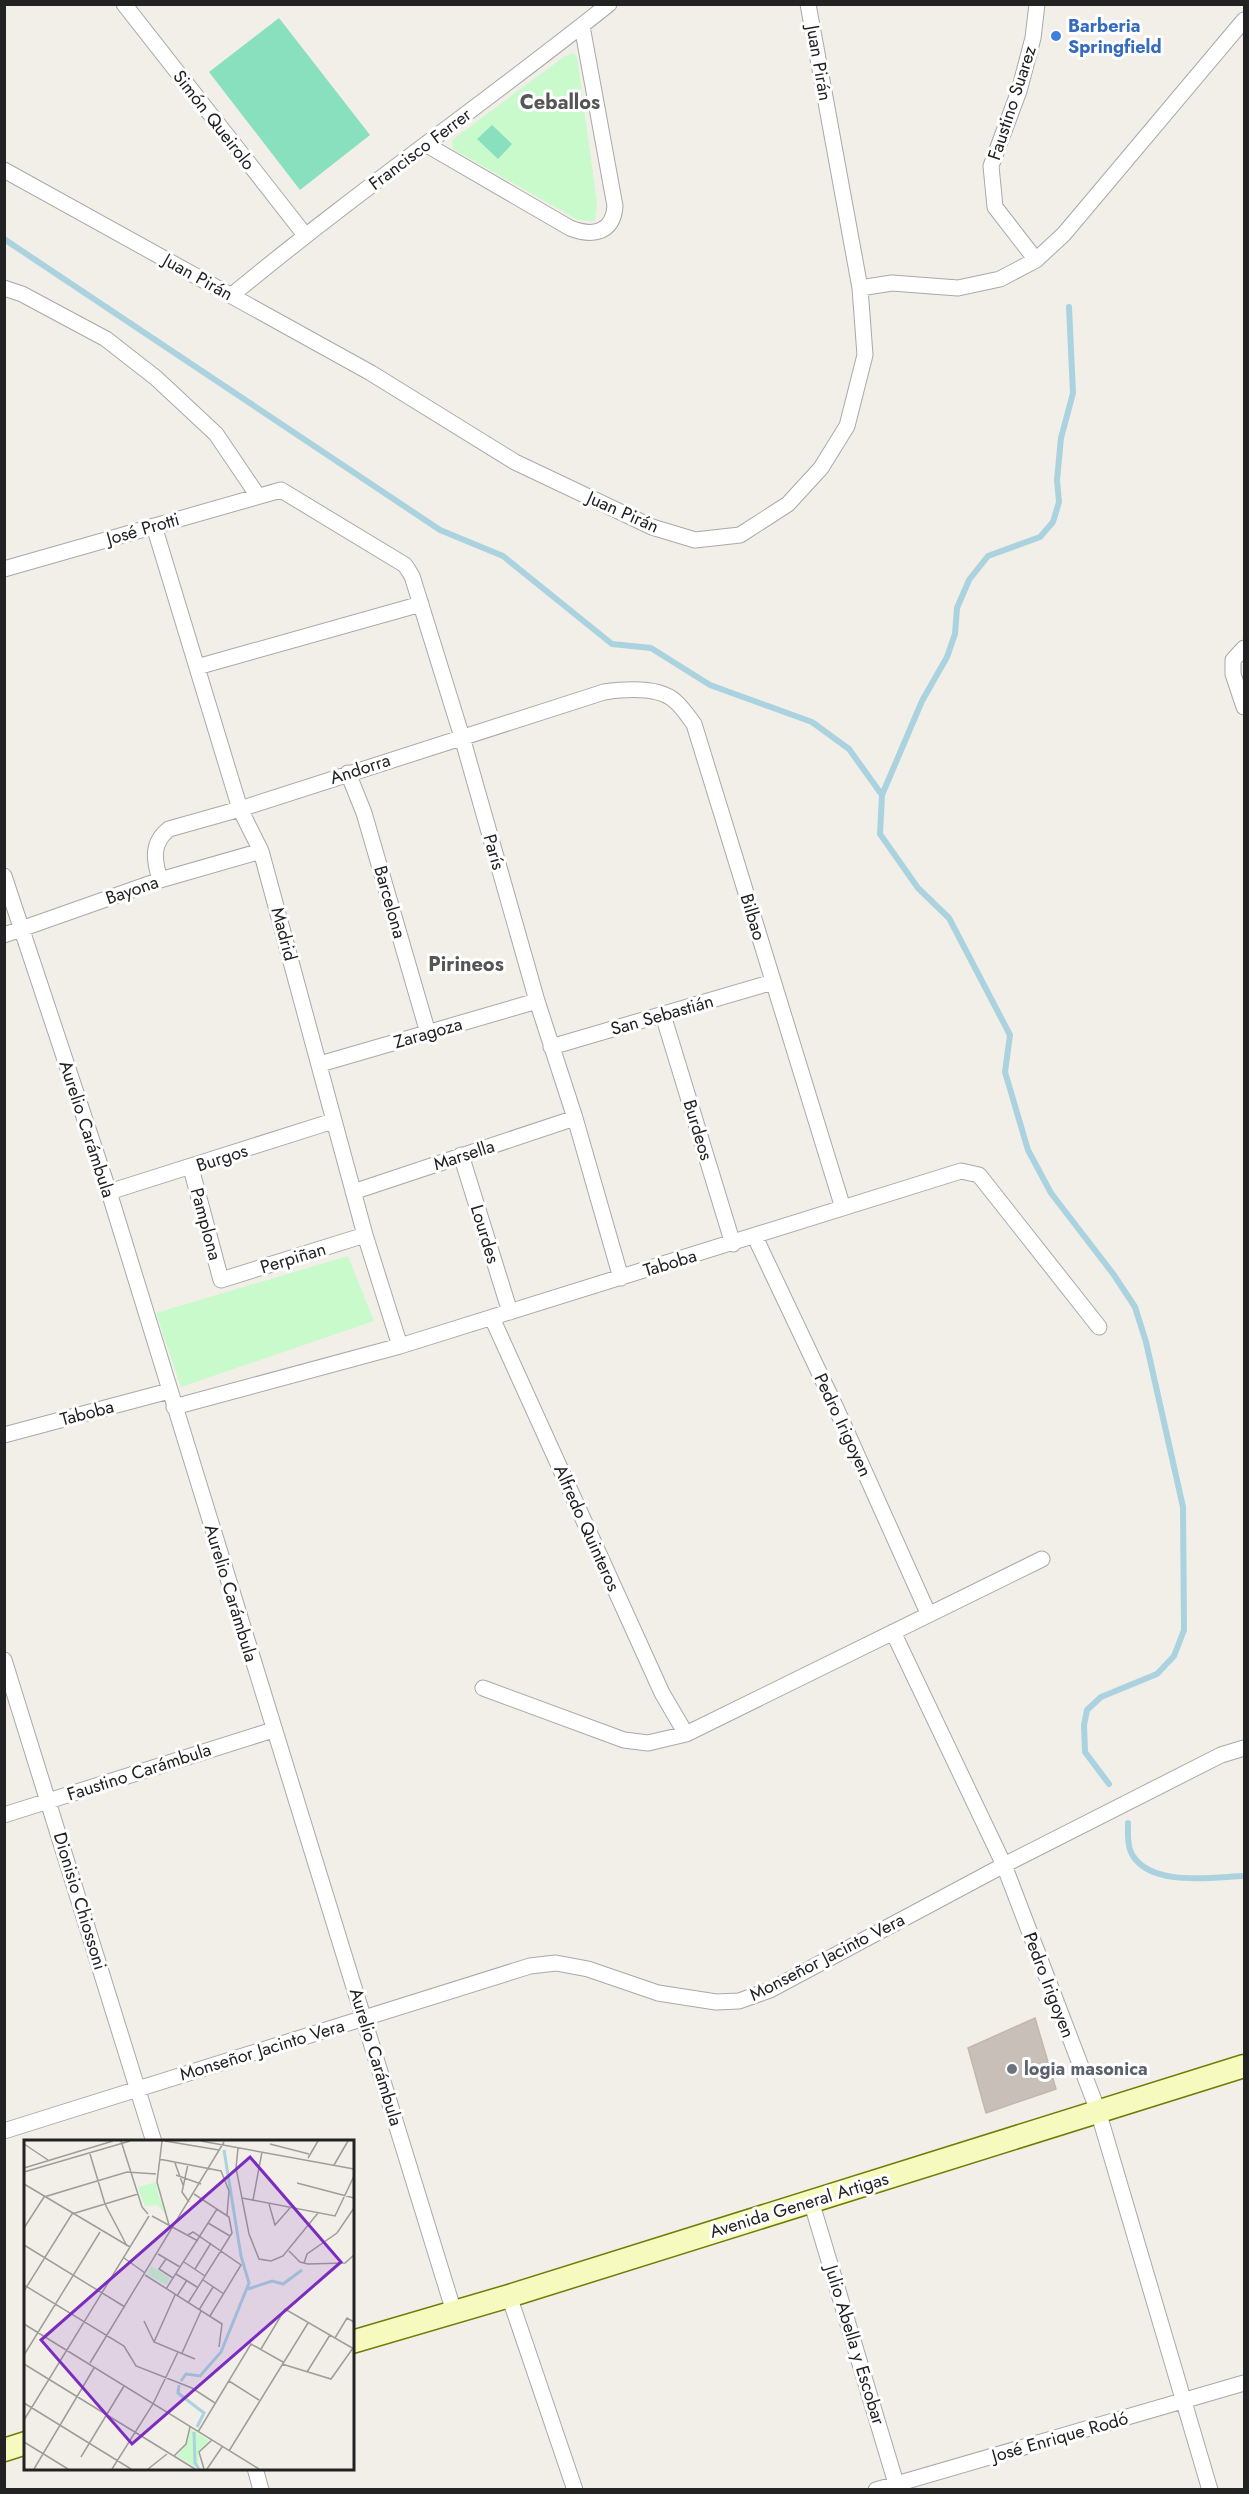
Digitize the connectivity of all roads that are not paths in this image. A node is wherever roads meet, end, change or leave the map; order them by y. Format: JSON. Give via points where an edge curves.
{"nodes":[{"id":1,"x":124,"y":4,"type":"edge"},
{"id":2,"x":609,"y":4,"type":"edge"},
{"id":3,"x":808,"y":4,"type":"edge"},
{"id":4,"x":1037,"y":4,"type":"edge"},
{"id":5,"x":1245,"y":20,"type":"edge"},
{"id":6,"x":582,"y":26,"type":"junction"},
{"id":7,"x":427,"y":145,"type":"junction"},
{"id":8,"x":4,"y":170,"type":"edge"},
{"id":9,"x":305,"y":235,"type":"junction"},
{"id":10,"x":1036,"y":260,"type":"junction"},
{"id":11,"x":4,"y":288,"type":"edge"},
{"id":12,"x":860,"y":288,"type":"junction"},
{"id":13,"x":232,"y":295,"type":"junction"},
{"id":14,"x":281,"y":490,"type":"joint"},
{"id":15,"x":258,"y":496,"type":"junction"},
{"id":16,"x":154,"y":526,"type":"junction"},
{"id":17,"x":4,"y":569,"type":"edge"},
{"id":18,"x":421,"y":604,"type":"junction"},
{"id":19,"x":1245,"y":648,"type":"edge"},
{"id":20,"x":197,"y":667,"type":"junction"},
{"id":21,"x":604,"y":692,"type":"joint"},
{"id":22,"x":1245,"y":707,"type":"edge"},
{"id":23,"x":462,"y":737,"type":"junction"},
{"id":24,"x":348,"y":772,"type":"junction"},
{"id":25,"x":240,"y":809,"type":"junction"},
{"id":26,"x":261,"y":850,"type":"junction"},
{"id":27,"x":4,"y":876,"type":"edge"},
{"id":28,"x":160,"y":880,"type":"junction"},
{"id":29,"x":20,"y":929,"type":"junction"},
{"id":30,"x":4,"y":935,"type":"edge"},
{"id":31,"x":773,"y":982,"type":"junction"},
{"id":32,"x":537,"y":1001,"type":"junction"},
{"id":33,"x":663,"y":1015,"type":"junction"},
{"id":34,"x":428,"y":1033,"type":"junction"},
{"id":35,"x":551,"y":1047,"type":"junction"},
{"id":36,"x":320,"y":1064,"type":"junction"},
{"id":37,"x":574,"y":1118,"type":"junction"},
{"id":38,"x":333,"y":1120,"type":"junction"},
{"id":39,"x":461,"y":1155,"type":"junction"},
{"id":40,"x":191,"y":1168,"type":"junction"},
{"id":41,"x":109,"y":1192,"type":"junction"},
{"id":42,"x":353,"y":1192,"type":"junction"},
{"id":43,"x":843,"y":1208,"type":"junction"},
{"id":44,"x":365,"y":1236,"type":"junction"},
{"id":45,"x":755,"y":1238,"type":"junction"},
{"id":46,"x":733,"y":1244,"type":"junction"},
{"id":47,"x":621,"y":1278,"type":"junction"},
{"id":48,"x":221,"y":1280,"type":"joint"},
{"id":49,"x":510,"y":1312,"type":"junction"},
{"id":50,"x":492,"y":1318,"type":"junction"},
{"id":51,"x":1099,"y":1327,"type":"dead end"},
{"id":52,"x":400,"y":1346,"type":"junction"},
{"id":53,"x":169,"y":1391,"type":"junction"},
{"id":54,"x":174,"y":1407,"type":"junction"},
{"id":55,"x":4,"y":1435,"type":"edge"},
{"id":56,"x":1042,"y":1559,"type":"dead end"},
{"id":57,"x":928,"y":1613,"type":"junction"},
{"id":58,"x":892,"y":1632,"type":"junction"},
{"id":59,"x":4,"y":1660,"type":"edge"},
{"id":60,"x":483,"y":1688,"type":"dead end"},
{"id":61,"x":273,"y":1730,"type":"junction"},
{"id":62,"x":686,"y":1734,"type":"junction"},
{"id":63,"x":1245,"y":1748,"type":"edge"},
{"id":64,"x":50,"y":1801,"type":"junction"},
{"id":65,"x":4,"y":1815,"type":"edge"},
{"id":66,"x":1004,"y":1865,"type":"junction"},
{"id":67,"x":365,"y":2019,"type":"junction"},
{"id":68,"x":1245,"y":2066,"type":"edge"},
{"id":69,"x":137,"y":2088,"type":"junction"},
{"id":70,"x":1098,"y":2111,"type":"junction"},
{"id":71,"x":4,"y":2131,"type":"edge"},
{"id":72,"x":153,"y":2140,"type":"edge"},
{"id":73,"x":811,"y":2201,"type":"junction"},
{"id":74,"x":509,"y":2296,"type":"junction"},
{"id":75,"x":454,"y":2312,"type":"junction"},
{"id":76,"x":354,"y":2341,"type":"edge"},
{"id":77,"x":1245,"y":2384,"type":"edge"},
{"id":78,"x":1184,"y":2402,"type":"junction"},
{"id":79,"x":24,"y":2444,"type":"edge"},
{"id":80,"x":4,"y":2450,"type":"edge"},
{"id":81,"x":255,"y":2470,"type":"edge"},
{"id":82,"x":897,"y":2486,"type":"edge"},
{"id":83,"x":261,"y":2490,"type":"edge"},
{"id":84,"x":574,"y":2490,"type":"edge"},
{"id":85,"x":876,"y":2490,"type":"edge"},
{"id":86,"x":1210,"y":2490,"type":"edge"}],
"edges":[{"from":1,"to":9,"type":"street","name":"Simón Queirolo"},
{"from":2,"to":6,"type":"street","name":"Francisco Ferrer"},
{"from":3,"to":12,"type":"street","name":"Juan Pirán"},
{"from":4,"to":10,"type":"street","name":"Faustino Suarez","via":[[1019,91],[991,166],[995,207]]},
{"from":5,"to":10,"type":"street","via":[[1064,234]]},
{"from":6,"to":7,"type":"street","name":"Francisco Ferrer"},
{"from":6,"to":7,"type":"street","via":[[615,206],[614,218],[608,226],[592,233],[570,228]]},
{"from":7,"to":9,"type":"street","name":"Francisco Ferrer"},
{"from":8,"to":13,"type":"street","name":"Juan Pirán"},
{"from":9,"to":13,"type":"street","name":"Francisco Ferrer"},
{"from":10,"to":12,"type":"street","via":[[1000,279],[958,288],[892,283]]},
{"from":11,"to":15,"type":"street","via":[[106,339],[156,378],[216,434]]},
{"from":12,"to":13,"type":"street","name":"Juan Pirán","via":[[865,355],[847,426],[821,468],[788,504],[740,536],[695,540],[652,527],[515,462],[371,373]]},
{"from":14,"to":15,"type":"street","name":"José Protti"},
{"from":14,"to":18,"type":"street","name":"París","via":[[405,565]]},
{"from":15,"to":16,"type":"street","name":"José Protti"},
{"from":16,"to":17,"type":"street","name":"José Protti"},
{"from":16,"to":20,"type":"street","name":"Madrid"},
{"from":18,"to":20,"type":"street"},
{"from":18,"to":23,"type":"street","name":"París"},
{"from":19,"to":22,"type":"street","via":[[1233,660],[1233,674]]},
{"from":20,"to":25,"type":"street","name":"Madrid"},
{"from":21,"to":23,"type":"street","name":"Andorra"},
{"from":21,"to":31,"type":"street","name":"Bilbao","via":[[628,689],[674,699],[694,723]]},
{"from":23,"to":24,"type":"street","name":"Andorra"},
{"from":23,"to":32,"type":"street","name":"París"},
{"from":24,"to":25,"type":"street","name":"Andorra"},
{"from":24,"to":34,"type":"street","name":"Barcelona","via":[[364,813]]},
{"from":25,"to":26,"type":"street","name":"Madrid"},
{"from":25,"to":28,"type":"street","name":"Andorra","via":[[168,829],[159,837],[155,861]]},
{"from":26,"to":28,"type":"street","name":"Bayona"},
{"from":26,"to":36,"type":"street","name":"Madrid"},
{"from":27,"to":29,"type":"street","name":"Aurelio Carámbula"},
{"from":28,"to":29,"type":"street","name":"Bayona"},
{"from":29,"to":30,"type":"street","name":"Bayona"},
{"from":29,"to":41,"type":"street","name":"Aurelio Carámbula"},
{"from":31,"to":33,"type":"street","name":"San Sebastián"},
{"from":31,"to":43,"type":"street","name":"Bilbao"},
{"from":32,"to":34,"type":"street","name":"Zaragoza"},
{"from":32,"to":35,"type":"street","name":"París"},
{"from":33,"to":35,"type":"street","name":"San Sebastián"},
{"from":33,"to":46,"type":"street","name":"Burdeos"},
{"from":34,"to":36,"type":"street","name":"Zaragoza"},
{"from":35,"to":37,"type":"street","name":"París"},
{"from":36,"to":38,"type":"street","name":"Madrid"},
{"from":37,"to":39,"type":"street","name":"Marsella"},
{"from":37,"to":47,"type":"street","name":"París"},
{"from":38,"to":40,"type":"street","name":"Burgos"},
{"from":38,"to":42,"type":"street","name":"Madrid"},
{"from":39,"to":42,"type":"street","name":"Marsella"},
{"from":39,"to":49,"type":"street","name":"Lourdes"},
{"from":40,"to":41,"type":"street","name":"Burgos"},
{"from":40,"to":48,"type":"street","name":"Pamplona"},
{"from":41,"to":53,"type":"street","name":"Aurelio Carámbula"},
{"from":42,"to":44,"type":"street","name":"Madrid"},
{"from":43,"to":45,"type":"street","name":"Taboba"},
{"from":43,"to":51,"type":"street","name":"Taboba","via":[[961,1171],[979,1175]]},
{"from":44,"to":48,"type":"street","name":"Perpiñan"},
{"from":44,"to":52,"type":"street","name":"Madrid"},
{"from":45,"to":46,"type":"street","name":"Taboba"},
{"from":45,"to":57,"type":"street","name":"Pedro Irigoyen"},
{"from":46,"to":47,"type":"street","name":"Taboba"},
{"from":47,"to":49,"type":"street","name":"Taboba"},
{"from":49,"to":50,"type":"street","name":"Taboba"},
{"from":50,"to":52,"type":"street","name":"Taboba"},
{"from":50,"to":62,"type":"street","name":"Alfredo Quinteros","via":[[662,1693]]},
{"from":52,"to":54,"type":"street","name":"Taboba"},
{"from":53,"to":54,"type":"street","name":"Aurelio Carámbula"},
{"from":53,"to":55,"type":"street","name":"Taboba"},
{"from":54,"to":61,"type":"street","name":"Aurelio Carámbula"},
{"from":56,"to":57,"type":"street"},
{"from":57,"to":58,"type":"street"},
{"from":58,"to":62,"type":"street"},
{"from":58,"to":66,"type":"street","name":"Pedro Irigoyen"},
{"from":59,"to":64,"type":"street","name":"Dionisio Chiossoni"},
{"from":60,"to":62,"type":"street","via":[[624,1740],[648,1743]]},
{"from":61,"to":64,"type":"street","name":"Faustino Carámbula"},
{"from":61,"to":67,"type":"street","name":"Aurelio Carámbula"},
{"from":63,"to":66,"type":"street","name":"Monseñor Jacinto Vera","via":[[1221,1755]]},
{"from":64,"to":65,"type":"street","name":"Faustino Carámbula"},
{"from":64,"to":69,"type":"street","name":"Dionisio Chiossoni"},
{"from":66,"to":67,"type":"street","name":"Monseñor Jacinto Vera","via":[[770,1990],[739,2001],[716,2002],[658,1993],[588,1969],[556,1963],[530,1966]]},
{"from":66,"to":70,"type":"street","name":"Pedro Irigoyen"},
{"from":67,"to":69,"type":"street","name":"Monseñor Jacinto Vera"},
{"from":67,"to":75,"type":"street","name":"Aurelio Carámbula"},
{"from":68,"to":70,"type":"main road","name":"Avenida General Artigas"},
{"from":69,"to":71,"type":"street","name":"Monseñor Jacinto Vera"},
{"from":69,"to":72,"type":"street","name":"Dionisio Chiossoni"},
{"from":70,"to":73,"type":"main road","name":"Avenida General Artigas"},
{"from":70,"to":78,"type":"street","name":"Pedro Irigoyen"},
{"from":73,"to":74,"type":"main road","name":"Avenida General Artigas"},
{"from":73,"to":82,"type":"street","name":"Julio Abella y Escobar"},
{"from":74,"to":75,"type":"main road","name":"Avenida General Artigas"},
{"from":74,"to":84,"type":"street"},
{"from":75,"to":76,"type":"main road","name":"Avenida General Artigas"},
{"from":77,"to":78,"type":"street","name":"José Enrique Rodó"},
{"from":78,"to":82,"type":"street","name":"José Enrique Rodó"},
{"from":78,"to":86,"type":"street","name":"Pedro Irigoyen"},
{"from":79,"to":80,"type":"main road"},
{"from":81,"to":83,"type":"street"},
{"from":82,"to":85,"type":"street","name":"José Enrique Rodó"}]}
